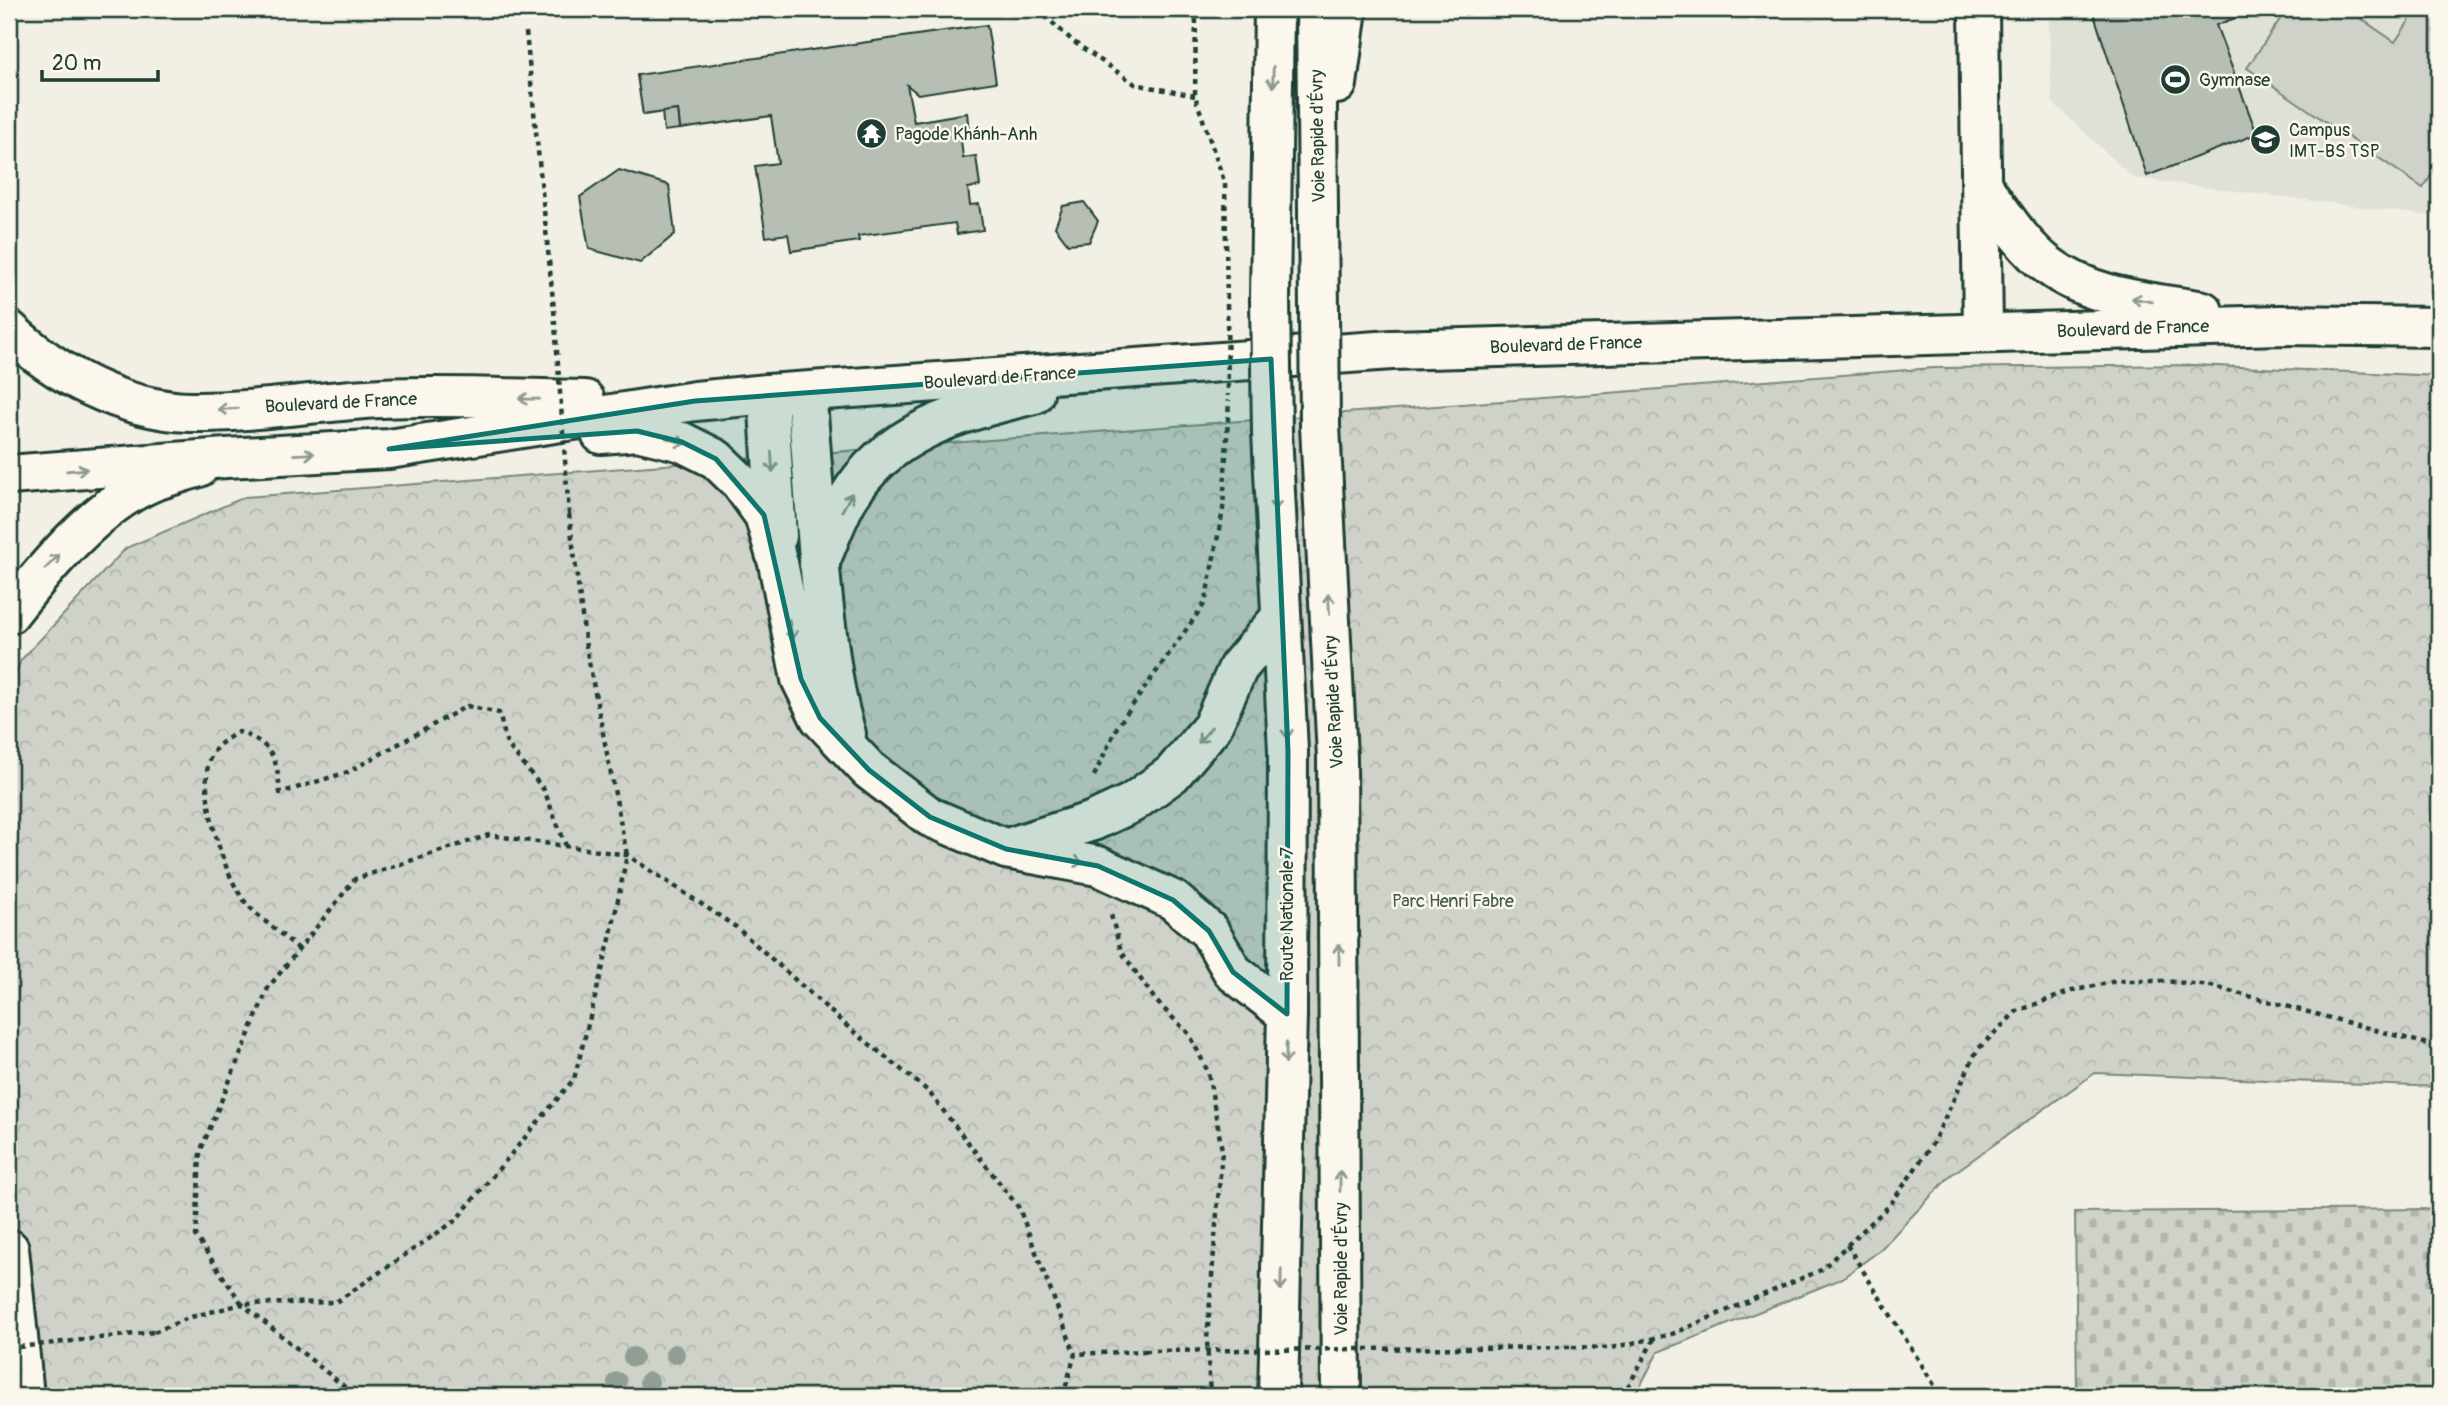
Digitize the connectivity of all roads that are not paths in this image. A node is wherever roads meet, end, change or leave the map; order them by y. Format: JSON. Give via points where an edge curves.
{"nodes":[{"id":1,"x":1275,"y":9,"type":"edge"},
{"id":2,"x":1316,"y":9,"type":"edge"},
{"id":3,"x":1346,"y":9,"type":"edge"},
{"id":4,"x":1979,"y":9,"type":"edge"},
{"id":5,"x":1983,"y":187,"type":"junction"},
{"id":6,"x":1320,"y":257,"type":"junction"},
{"id":7,"x":2281,"y":325,"type":"junction"},
{"id":8,"x":2439,"y":327,"type":"edge"},
{"id":9,"x":9,"y":330,"type":"edge"},
{"id":10,"x":1983,"y":333,"type":"junction"},
{"id":11,"x":1135,"y":368,"type":"junction"},
{"id":12,"x":806,"y":392,"type":"junction"},
{"id":13,"x":768,"y":394,"type":"junction"},
{"id":14,"x":695,"y":401,"type":"junction"},
{"id":15,"x":389,"y":449,"type":"junction"},
{"id":16,"x":226,"y":458,"type":"junction"},
{"id":17,"x":9,"y":475,"type":"edge"},
{"id":18,"x":778,"y":563,"type":"junction"},
{"id":19,"x":819,"y":564,"type":"junction"},
{"id":20,"x":9,"y":614,"type":"edge"},
{"id":21,"x":1281,"y":617,"type":"junction"},
{"id":22,"x":851,"y":749,"type":"junction"},
{"id":23,"x":1006,"y":849,"type":"junction"},
{"id":24,"x":1287,"y":1014,"type":"junction"},
{"id":25,"x":9,"y":1249,"type":"edge"},
{"id":26,"x":24,"y":1396,"type":"edge"},
{"id":27,"x":1278,"y":1396,"type":"edge"},
{"id":28,"x":1341,"y":1396,"type":"edge"}],
"edges":[{"from":1,"to":21,"type":"main road","name":"Route Nationale 7","one_way":true,"bridge":true,"via":[[1270,300]]},
{"from":2,"to":6,"type":"main road","name":"Voie Rapide d'Évry"},
{"from":3,"to":6,"type":"main road"},
{"from":4,"to":5,"type":"main road"},
{"from":7,"to":5,"type":"main road","one_way":true,"via":[[2095,291],[2049,266],[2015,232]]},
{"from":5,"to":10,"type":"main road"},
{"from":28,"to":6,"type":"main road","name":"Voie Rapide d'Évry","one_way":true,"bridge":true,"via":[[1337,757],[1320,426]]},
{"from":7,"to":8,"type":"main road","name":"Boulevard de France"},
{"from":7,"to":10,"type":"main road","name":"Boulevard de France"},
{"from":14,"to":9,"type":"main road","name":"Boulevard de France","one_way":true,"via":[[383,398],[188,412],[136,402],[85,384],[37,357]]},
{"from":10,"to":11,"type":"main road","name":"Boulevard de France","via":[[1392,350]]},
{"from":11,"to":12,"type":"main road","name":"Boulevard de France"},
{"from":19,"to":11,"type":"main road","one_way":true,"via":[[847,499],[871,468],[917,432],[956,414]]},
{"from":12,"to":13,"type":"main road","name":"Boulevard de France"},
{"from":12,"to":19,"type":"main road"},
{"from":13,"to":14,"type":"main road","name":"Boulevard de France"},
{"from":13,"to":18,"type":"main road","one_way":true},
{"from":14,"to":15,"type":"main road","name":"Boulevard de France"},
{"from":16,"to":15,"type":"main road","name":"Boulevard de France","one_way":true},
{"from":15,"to":18,"type":"main road","one_way":true,"via":[[637,431],[682,442],[716,459],[740,482],[764,515]]},
{"from":17,"to":16,"type":"main road","name":"Boulevard de France","one_way":true},
{"from":20,"to":16,"type":"main road","one_way":true,"via":[[42,571],[92,522],[150,483]]},
{"from":18,"to":22,"type":"main road","one_way":true,"via":[[801,679],[820,718]]},
{"from":19,"to":22,"type":"main road","via":[[835,694]]},
{"from":21,"to":23,"type":"main road","one_way":true,"via":[[1238,668],[1212,727],[1172,774],[1132,803],[1093,821]]},
{"from":21,"to":24,"type":"main road","name":"Route Nationale 7","one_way":true,"via":[[1288,751]]},
{"from":22,"to":23,"type":"main road","via":[[869,770],[930,817]]},
{"from":23,"to":24,"type":"main road","one_way":true,"via":[[1098,866],[1174,900],[1209,931],[1233,972]]},
{"from":24,"to":27,"type":"main road","name":"Route Nationale 7","one_way":true},
{"from":25,"to":26,"type":"main road"}]}
